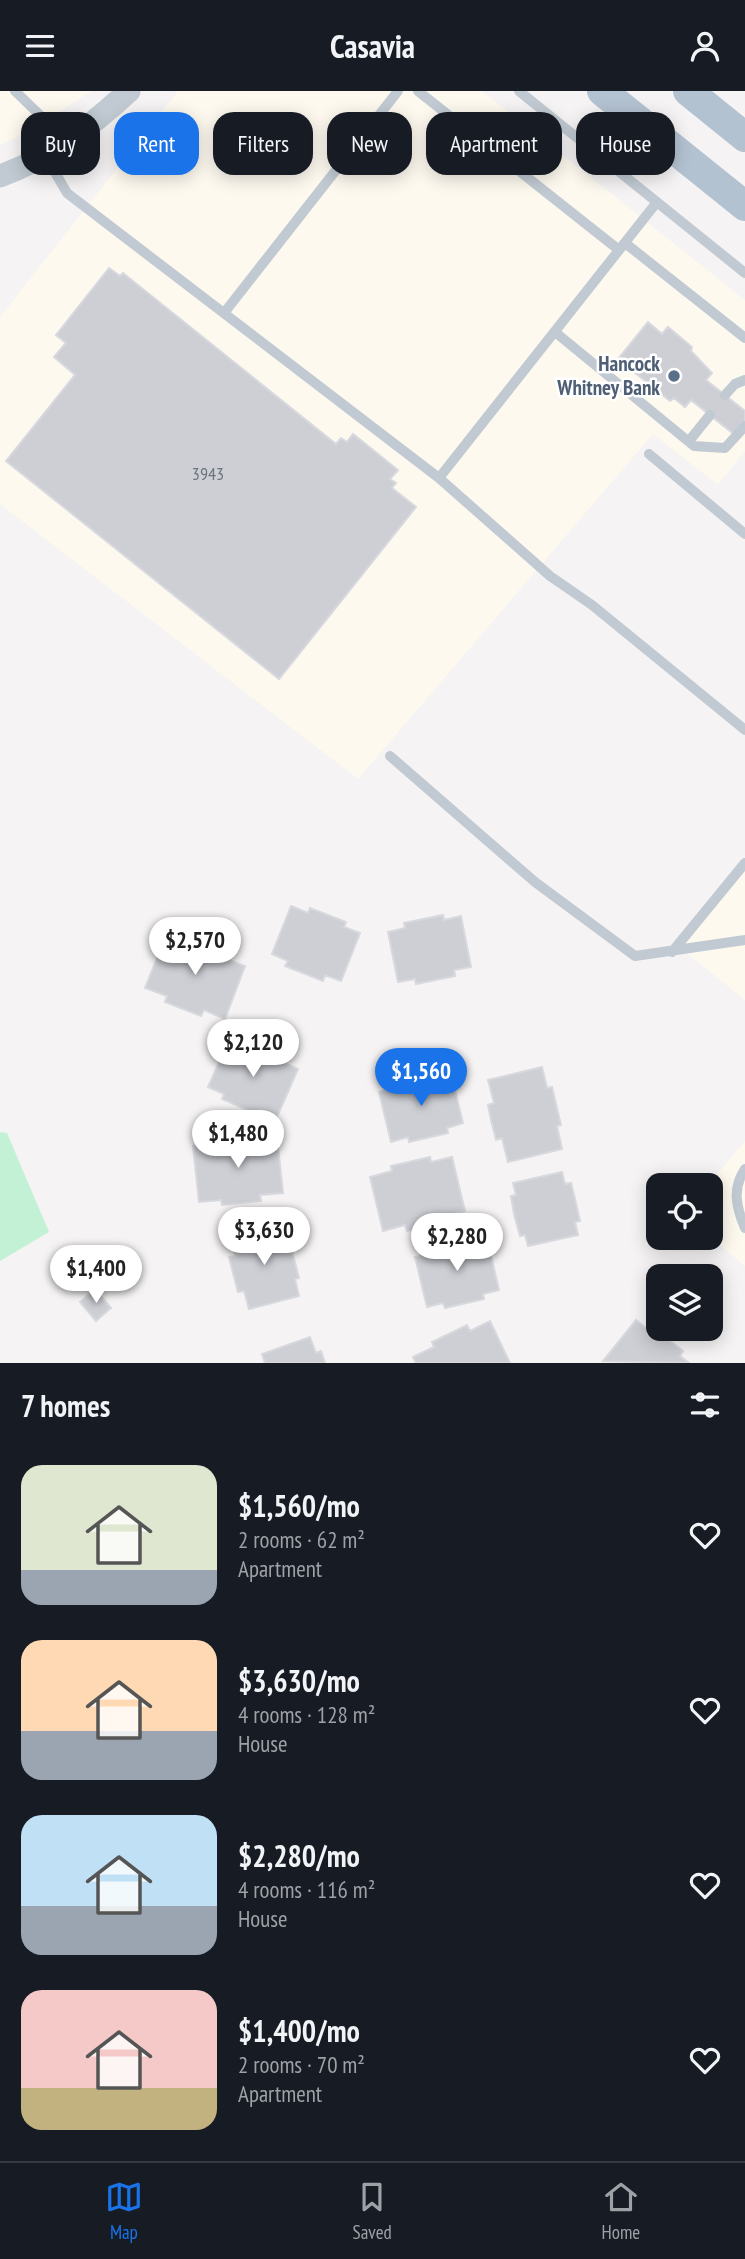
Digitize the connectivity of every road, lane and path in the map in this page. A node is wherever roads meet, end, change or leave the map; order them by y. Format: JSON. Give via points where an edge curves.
{"nodes":[{"id":1,"x":15,"y":91,"type":"edge"},
{"id":2,"x":130,"y":91,"type":"edge"},
{"id":3,"x":398,"y":91,"type":"edge"},
{"id":4,"x":418,"y":91,"type":"edge"},
{"id":5,"x":519,"y":91,"type":"edge"},
{"id":6,"x":602,"y":91,"type":"edge"},
{"id":7,"x":688,"y":91,"type":"edge"},
{"id":8,"x":37,"y":112,"type":"edge"},
{"id":9,"x":100,"y":118,"type":"edge"},
{"id":10,"x":745,"y":137,"type":"edge"},
{"id":11,"x":21,"y":166,"type":"edge"},
{"id":12,"x":61,"y":175,"type":"edge"},
{"id":13,"x":0,"y":176,"type":"edge"},
{"id":14,"x":657,"y":202,"type":"junction"},
{"id":15,"x":745,"y":206,"type":"edge"},
{"id":16,"x":622,"y":247,"type":"junction"},
{"id":17,"x":745,"y":273,"type":"edge"},
{"id":18,"x":224,"y":313,"type":"junction"},
{"id":19,"x":555,"y":332,"type":"junction"},
{"id":20,"x":745,"y":338,"type":"edge"},
{"id":21,"x":745,"y":380,"type":"edge"},
{"id":22,"x":725,"y":395,"type":"dead end"},
{"id":23,"x":710,"y":415,"type":"dead end"},
{"id":24,"x":745,"y":426,"type":"edge"},
{"id":25,"x":689,"y":441,"type":"junction"},
{"id":26,"x":649,"y":454,"type":"dead end"},
{"id":27,"x":439,"y":478,"type":"junction"},
{"id":28,"x":745,"y":534,"type":"edge"},
{"id":29,"x":745,"y":730,"type":"edge"},
{"id":30,"x":390,"y":756,"type":"dead end"},
{"id":31,"x":745,"y":863,"type":"edge"},
{"id":32,"x":745,"y":940,"type":"edge"},
{"id":33,"x":671,"y":952,"type":"junction"},
{"id":34,"x":745,"y":1169,"type":"edge"},
{"id":35,"x":745,"y":1228,"type":"edge"}],
"edges":[{"from":1,"to":8,"type":"lane"},
{"from":2,"to":9,"type":"street"},
{"from":3,"to":18,"type":"lane"},
{"from":4,"to":16,"type":"lane"},
{"from":5,"to":14,"type":"lane"},
{"from":6,"to":15,"type":"main road"},
{"from":7,"to":10,"type":"main road"},
{"from":11,"to":13,"type":"street"},
{"from":12,"to":18,"type":"lane","via":[[67,193]]},
{"from":14,"to":16,"type":"lane"},
{"from":14,"to":17,"type":"lane"},
{"from":16,"to":19,"type":"lane"},
{"from":16,"to":20,"type":"lane"},
{"from":18,"to":27,"type":"lane"},
{"from":19,"to":25,"type":"lane"},
{"from":19,"to":27,"type":"lane"},
{"from":21,"to":22,"type":"lane"},
{"from":23,"to":25,"type":"lane"},
{"from":24,"to":25,"type":"lane","via":[[726,448],[694,446]]},
{"from":26,"to":28,"type":"lane"},
{"from":27,"to":29,"type":"lane","via":[[550,576]]},
{"from":30,"to":33,"type":"lane","via":[[535,882],[635,956]]},
{"from":31,"to":33,"type":"lane"},
{"from":32,"to":33,"type":"lane"},
{"from":34,"to":35,"type":"lane","via":[[738,1178],[736,1201]]}]}
